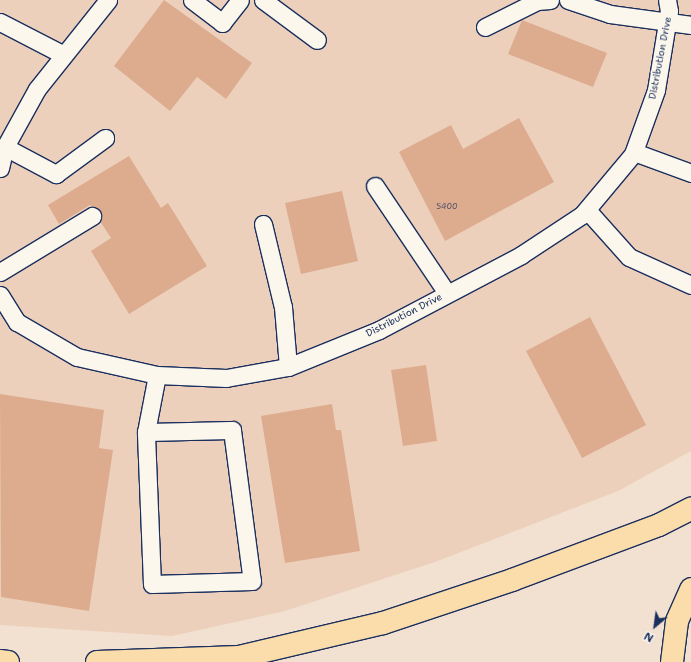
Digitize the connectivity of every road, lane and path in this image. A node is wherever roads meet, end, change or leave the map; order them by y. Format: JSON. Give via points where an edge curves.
{"nodes":[{"id":1,"x":108,"y":0,"type":"edge"},
{"id":2,"x":192,"y":0,"type":"edge"},
{"id":3,"x":240,"y":0,"type":"edge"},
{"id":4,"x":263,"y":0,"type":"edge"},
{"id":5,"x":550,"y":0,"type":"edge"},
{"id":6,"x":568,"y":0,"type":"edge"},
{"id":7,"x":666,"y":0,"type":"edge"},
{"id":8,"x":667,"y":20,"type":"junction"},
{"id":9,"x":0,"y":22,"type":"edge"},
{"id":10,"x":691,"y":25,"type":"edge"},
{"id":11,"x":485,"y":27,"type":"dead end"},
{"id":12,"x":317,"y":40,"type":"dead end"},
{"id":13,"x":62,"y":54,"type":"junction"},
{"id":14,"x":105,"y":138,"type":"dead end"},
{"id":15,"x":6,"y":147,"type":"junction"},
{"id":16,"x":634,"y":152,"type":"junction"},
{"id":17,"x":0,"y":168,"type":"edge"},
{"id":18,"x":691,"y":173,"type":"edge"},
{"id":19,"x":375,"y":186,"type":"dead end"},
{"id":20,"x":587,"y":210,"type":"junction"},
{"id":21,"x":92,"y":216,"type":"dead end"},
{"id":22,"x":263,"y":224,"type":"dead end"},
{"id":23,"x":0,"y":272,"type":"edge"},
{"id":24,"x":691,"y":285,"type":"edge"},
{"id":25,"x":447,"y":293,"type":"junction"},
{"id":26,"x":0,"y":295,"type":"edge"},
{"id":27,"x":8,"y":323,"type":"edge"},
{"id":28,"x":288,"y":367,"type":"junction"},
{"id":29,"x":157,"y":375,"type":"junction"},
{"id":30,"x":146,"y":432,"type":"junction"},
{"id":31,"x":691,"y":509,"type":"edge"},
{"id":32,"x":691,"y":589,"type":"edge"},
{"id":33,"x":0,"y":661,"type":"edge"},
{"id":34,"x":8,"y":662,"type":"edge"},
{"id":35,"x":97,"y":662,"type":"edge"},
{"id":36,"x":672,"y":662,"type":"edge"}],
"edges":[{"from":1,"to":13,"type":"street"},
{"from":2,"to":3,"type":"street","via":[[222,22]]},
{"from":4,"to":12,"type":"street"},
{"from":5,"to":11,"type":"street","via":[[537,1]]},
{"from":6,"to":8,"type":"street","via":[[610,14]]},
{"from":7,"to":8,"type":"street","name":"Distribution Drive"},
{"from":8,"to":10,"type":"street"},
{"from":8,"to":16,"type":"street","name":"Distribution Drive","via":[[656,90]]},
{"from":9,"to":13,"type":"street"},
{"from":13,"to":15,"type":"street","via":[[37,89]]},
{"from":14,"to":15,"type":"street","via":[[56,174]]},
{"from":15,"to":17,"type":"street"},
{"from":16,"to":18,"type":"street"},
{"from":16,"to":20,"type":"street","name":"Distribution Drive"},
{"from":19,"to":25,"type":"street"},
{"from":20,"to":24,"type":"street","via":[[629,257]]},
{"from":20,"to":25,"type":"street","name":"Distribution Drive","via":[[521,255]]},
{"from":21,"to":23,"type":"street"},
{"from":22,"to":28,"type":"street","via":[[284,307]]},
{"from":25,"to":28,"type":"street","name":"Distribution Drive","via":[[379,330]]},
{"from":26,"to":27,"type":"street","name":"Distribution Drive"},
{"from":27,"to":29,"type":"street","name":"Distribution Drive","via":[[77,357]]},
{"from":28,"to":29,"type":"street","name":"Distribution Drive","via":[[226,378]]},
{"from":29,"to":30,"type":"street"},
{"from":30,"to":30,"type":"street","via":[[152,584],[252,581],[232,430]]},
{"from":31,"to":35,"type":"highway","via":[[659,525],[520,577],[383,623],[239,657]]},
{"from":32,"to":36,"type":"highway","via":[[677,621]]},
{"from":33,"to":34,"type":"highway"}]}
